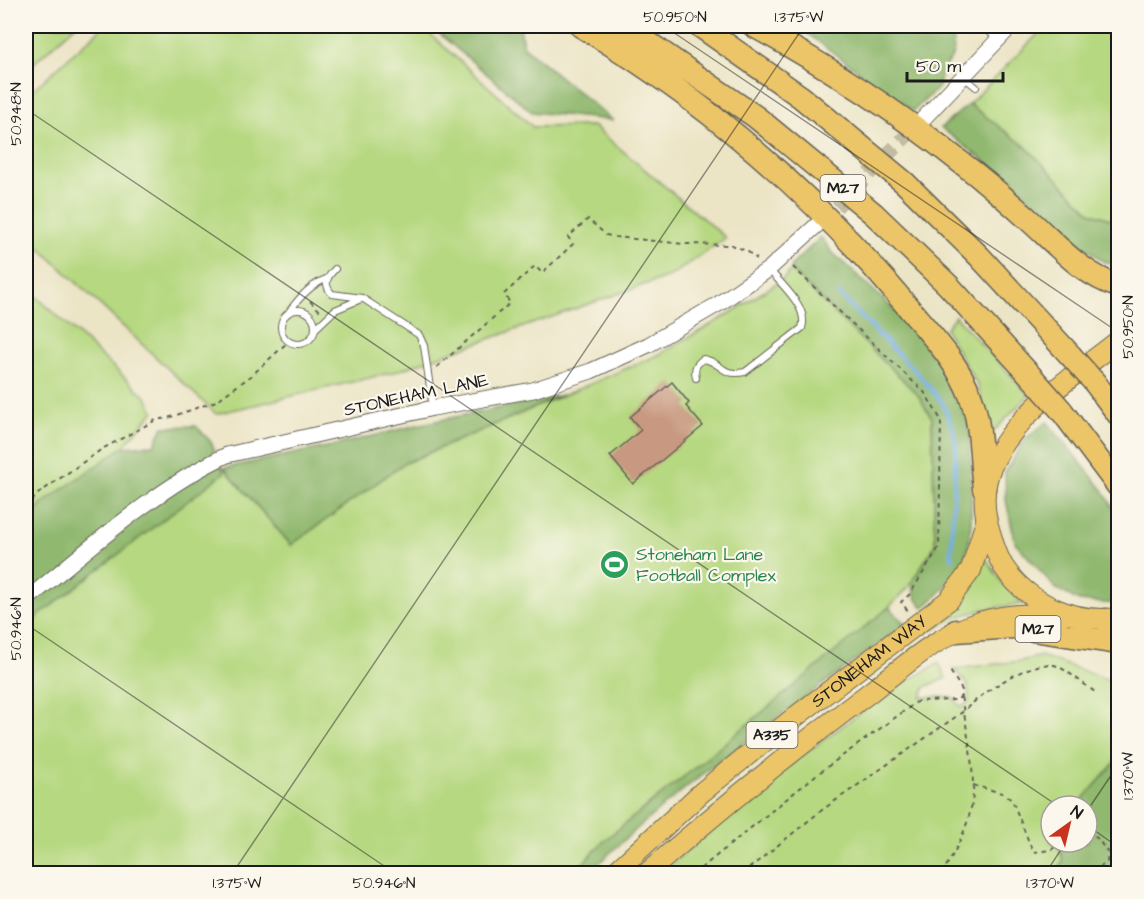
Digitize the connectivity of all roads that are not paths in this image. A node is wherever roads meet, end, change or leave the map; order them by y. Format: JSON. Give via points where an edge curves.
{"nodes":[{"id":1,"x":581,"y":26,"type":"edge"},
{"id":2,"x":620,"y":26,"type":"edge"},
{"id":3,"x":700,"y":26,"type":"edge"},
{"id":4,"x":754,"y":26,"type":"edge"},
{"id":5,"x":982,"y":26,"type":"edge"},
{"id":6,"x":1011,"y":26,"type":"edge"},
{"id":7,"x":997,"y":39,"type":"junction"},
{"id":8,"x":963,"y":76,"type":"junction"},
{"id":9,"x":976,"y":87,"type":"dead end"},
{"id":10,"x":923,"y":119,"type":"tunnel mouth"},
{"id":11,"x":818,"y":225,"type":"tunnel mouth"},
{"id":12,"x":335,"y":269,"type":"dead end"},
{"id":13,"x":768,"y":269,"type":"junction"},
{"id":14,"x":326,"y":279,"type":"junction"},
{"id":15,"x":1119,"y":286,"type":"edge"},
{"id":16,"x":362,"y":298,"type":"junction"},
{"id":17,"x":286,"y":315,"type":"junction"},
{"id":18,"x":315,"y":329,"type":"junction"},
{"id":19,"x":1119,"y":341,"type":"edge"},
{"id":20,"x":696,"y":378,"type":"dead end"},
{"id":21,"x":433,"y":408,"type":"junction"},
{"id":22,"x":1119,"y":414,"type":"edge"},
{"id":23,"x":1119,"y":486,"type":"edge"},
{"id":24,"x":984,"y":489,"type":"junction"},
{"id":25,"x":986,"y":521,"type":"junction"},
{"id":26,"x":26,"y":600,"type":"edge"},
{"id":27,"x":1069,"y":614,"type":"junction"},
{"id":28,"x":1114,"y":621,"type":"edge"},
{"id":29,"x":956,"y":631,"type":"junction"},
{"id":30,"x":1119,"y":643,"type":"edge"},
{"id":31,"x":613,"y":873,"type":"edge"},
{"id":32,"x":646,"y":873,"type":"edge"}],
"edges":[{"from":1,"to":24,"type":"highway","number":"M27","via":[[725,124],[783,174],[879,273],[952,362],[969,393],[980,434]]},
{"from":2,"to":23,"type":"highway","number":"M27","bridge":true,"via":[[756,117],[874,214],[948,285],[1038,384]]},
{"from":3,"to":22,"type":"highway","number":"M27","bridge":true,"via":[[801,97],[905,183],[979,255]]},
{"from":4,"to":15,"type":"highway","via":[[870,96],[1002,195],[1093,276]]},
{"from":5,"to":7,"type":"lane"},
{"from":6,"to":7,"type":"street"},
{"from":7,"to":8,"type":"street"},
{"from":8,"to":9,"type":"lane"},
{"from":8,"to":10,"type":"street"},
{"from":11,"to":13,"type":"street","name":"STONEHAM LANE"},
{"from":12,"to":14,"type":"lane"},
{"from":13,"to":20,"type":"lane","via":[[802,312],[801,328],[745,372],[725,372],[703,359],[694,370]]},
{"from":13,"to":21,"type":"street","name":"STONEHAM LANE","via":[[648,345],[591,371],[533,390]]},
{"from":14,"to":16,"type":"lane","via":[[332,294]]},
{"from":14,"to":17,"type":"lane","via":[[318,282]]},
{"from":16,"to":18,"type":"lane","via":[[335,310]]},
{"from":16,"to":21,"type":"lane","via":[[419,334]]},
{"from":17,"to":18,"type":"lane","via":[[305,312],[313,319]]},
{"from":17,"to":18,"type":"lane","via":[[281,326],[288,341],[305,342]]},
{"from":19,"to":24,"type":"main road","via":[[1016,426],[994,460]]},
{"from":21,"to":26,"type":"street","name":"STONEHAM LANE","via":[[227,455],[199,468],[124,521]]},
{"from":24,"to":25,"type":"main road"},
{"from":25,"to":27,"type":"main road","via":[[998,555],[1014,580],[1027,593]]},
{"from":25,"to":31,"type":"main road","name":"STONEHAM WAY","number":"A335","via":[[971,570],[949,600],[702,792]]},
{"from":27,"to":28,"type":"main road"},
{"from":27,"to":29,"type":"main road","name":"STONEHAM WAY","number":"A335","via":[[1004,616]]},
{"from":29,"to":30,"type":"highway","number":"M27","via":[[1013,627]]},
{"from":29,"to":32,"type":"main road","name":"STONEHAM WAY","number":"A335","via":[[804,741]]}]}
